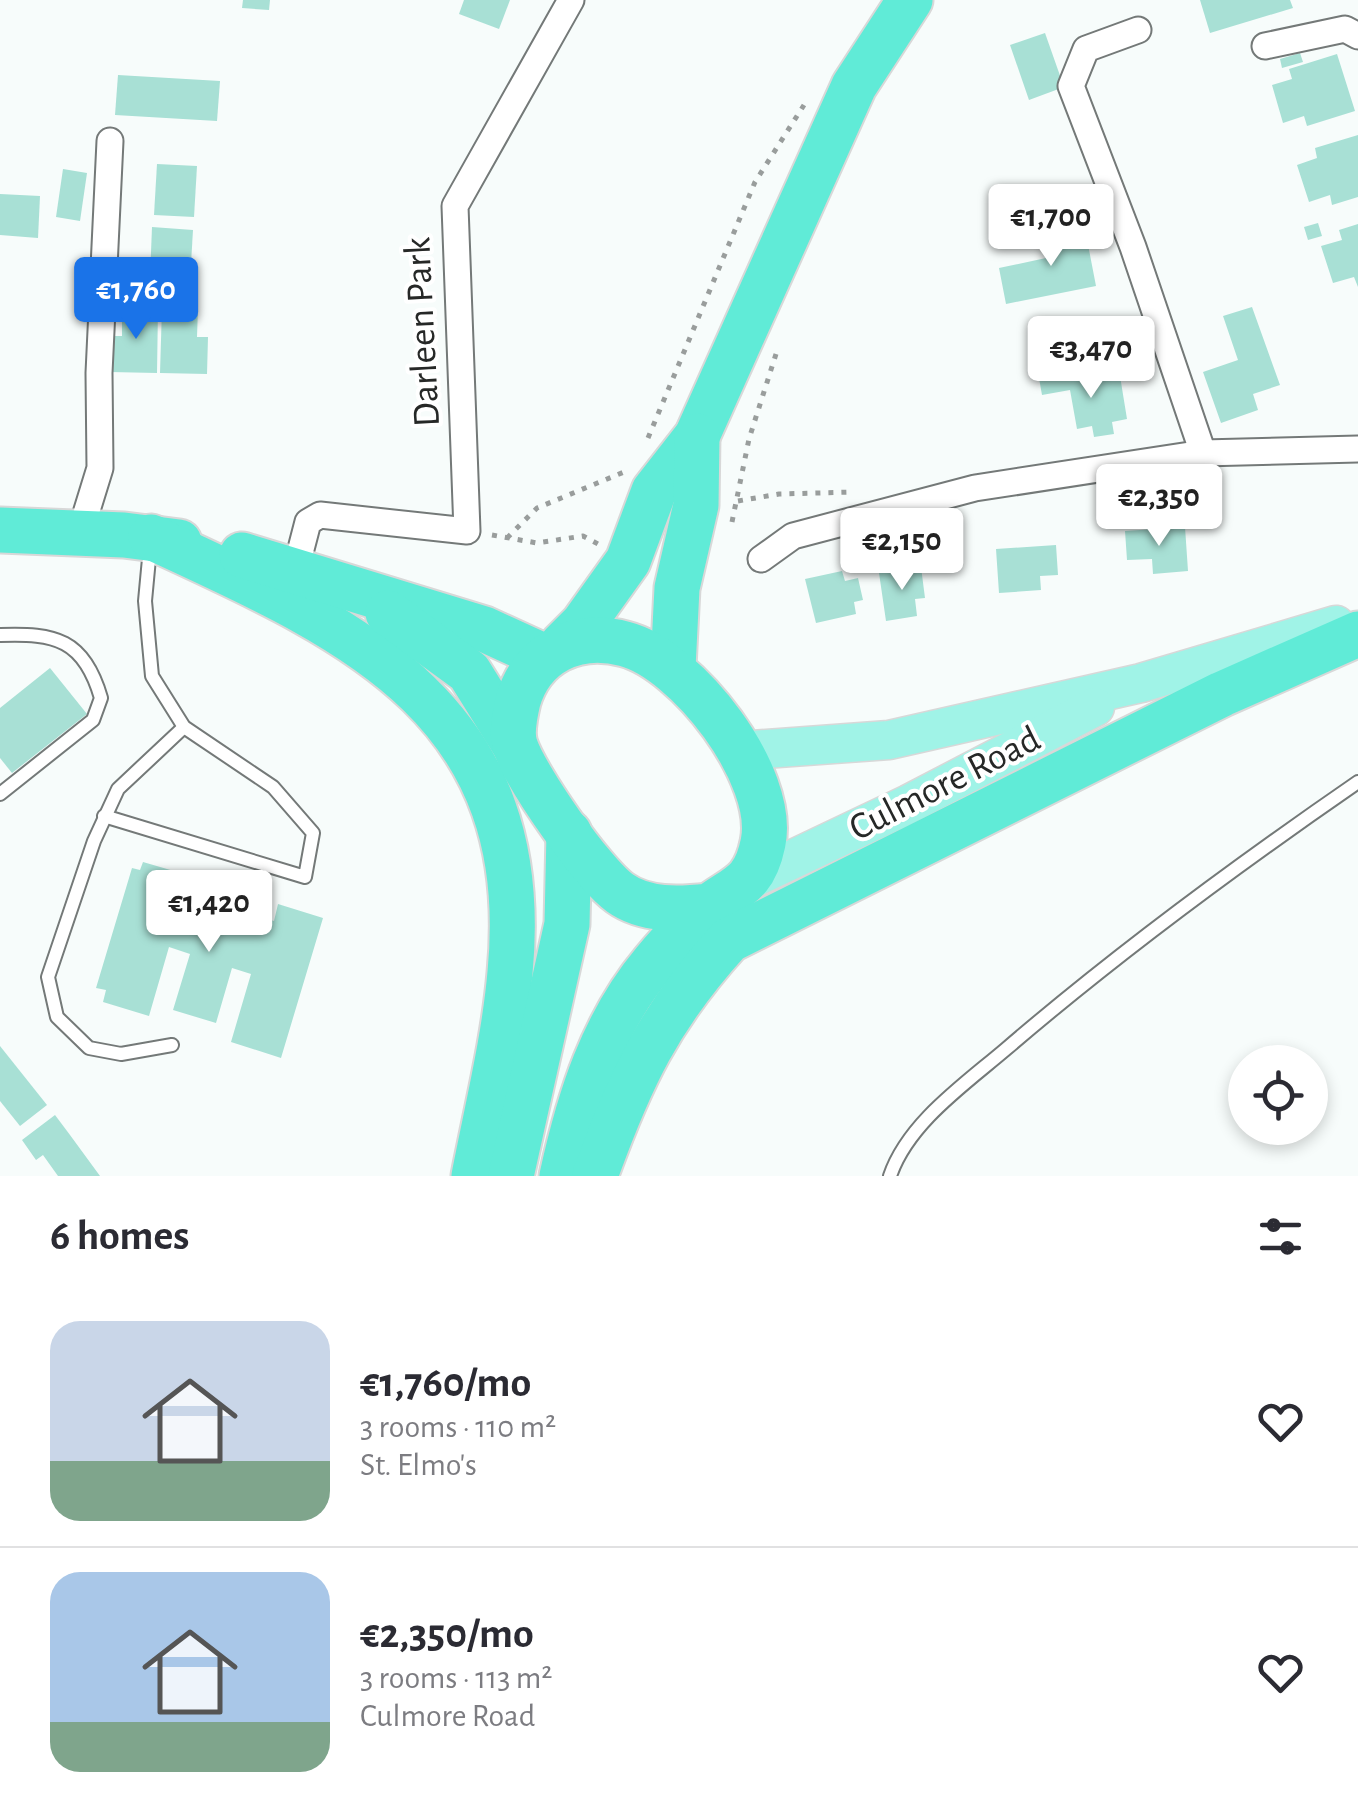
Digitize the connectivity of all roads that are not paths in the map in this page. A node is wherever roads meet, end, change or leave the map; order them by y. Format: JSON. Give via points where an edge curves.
{"nodes":[{"id":1,"x":571,"y":0,"type":"edge"},
{"id":2,"x":910,"y":0,"type":"edge"},
{"id":3,"x":1138,"y":30,"type":"dead end"},
{"id":4,"x":1358,"y":36,"type":"edge"},
{"id":5,"x":1265,"y":46,"type":"dead end"},
{"id":6,"x":110,"y":141,"type":"dead end"},
{"id":7,"x":696,"y":436,"type":"junction"},
{"id":8,"x":1358,"y":449,"type":"edge"},
{"id":9,"x":1204,"y":453,"type":"junction"},
{"id":10,"x":0,"y":530,"type":"edge"},
{"id":11,"x":80,"y":533,"type":"junction"},
{"id":12,"x":151,"y":538,"type":"junction"},
{"id":13,"x":761,"y":559,"type":"dead end"},
{"id":14,"x":295,"y":572,"type":"junction"},
{"id":15,"x":363,"y":594,"type":"junction"},
{"id":16,"x":1358,"y":618,"type":"edge"},
{"id":17,"x":1358,"y":634,"type":"edge"},
{"id":18,"x":0,"y":635,"type":"edge"},
{"id":19,"x":552,"y":650,"type":"junction"},
{"id":20,"x":672,"y":667,"type":"junction"},
{"id":21,"x":1142,"y":683,"type":"junction"},
{"id":22,"x":184,"y":727,"type":"junction"},
{"id":23,"x":514,"y":744,"type":"junction"},
{"id":24,"x":739,"y":752,"type":"junction"},
{"id":25,"x":1358,"y":782,"type":"edge"},
{"id":26,"x":0,"y":794,"type":"edge"},
{"id":27,"x":104,"y":816,"type":"junction"},
{"id":28,"x":570,"y":834,"type":"junction"},
{"id":29,"x":748,"y":881,"type":"junction"},
{"id":30,"x":708,"y":906,"type":"junction"},
{"id":31,"x":172,"y":1045,"type":"dead end"},
{"id":32,"x":474,"y":1176,"type":"edge"},
{"id":33,"x":512,"y":1176,"type":"edge"},
{"id":34,"x":562,"y":1176,"type":"edge"},
{"id":35,"x":596,"y":1176,"type":"edge"},
{"id":36,"x":890,"y":1176,"type":"edge"}],
"edges":[{"from":1,"to":14,"type":"street","name":"Darleen Park","via":[[454,206],[467,530],[320,515],[308,522]]},
{"from":2,"to":7,"type":"highway","via":[[854,86]]},
{"from":3,"to":9,"type":"street","via":[[1086,49],[1071,86]]},
{"from":4,"to":5,"type":"street","via":[[1345,29]]},
{"from":6,"to":11,"type":"street","via":[[100,468]]},
{"from":7,"to":19,"type":"highway","via":[[654,491],[628,561],[583,624]]},
{"from":7,"to":20,"type":"highway","via":[[696,505],[677,588]]},
{"from":8,"to":9,"type":"street"},
{"from":9,"to":13,"type":"street","via":[[975,488],[793,536]]},
{"from":10,"to":11,"type":"highway"},
{"from":11,"to":12,"type":"highway"},
{"from":12,"to":14,"type":"highway","via":[[250,556]]},
{"from":12,"to":22,"type":"lane","via":[[145,601],[152,676]]},
{"from":12,"to":32,"type":"highway","via":[[258,586],[386,662],[459,735],[492,799],[505,851],[511,970]]},
{"from":14,"to":15,"type":"highway"},
{"from":15,"to":19,"type":"highway"},
{"from":15,"to":23,"type":"highway","via":[[469,672]]},
{"from":16,"to":21,"type":"main road","name":"Culmore Road"},
{"from":17,"to":35,"type":"highway","via":[[1205,702],[729,940],[688,986],[641,1059]]},
{"from":18,"to":26,"type":"lane","via":[[66,642],[78,651],[100,698],[93,720]]},
{"from":19,"to":20,"type":"highway","via":[[625,644]]},
{"from":19,"to":23,"type":"highway","via":[[524,682]]},
{"from":20,"to":24,"type":"highway"},
{"from":21,"to":24,"type":"main road","name":"Culmore Road","via":[[889,740]]},
{"from":21,"to":29,"type":"main road","name":"Culmore Road"},
{"from":22,"to":27,"type":"lane","via":[[118,789]]},
{"from":22,"to":27,"type":"lane","via":[[273,788],[313,832],[305,877]]},
{"from":23,"to":28,"type":"highway"},
{"from":24,"to":29,"type":"highway","via":[[758,785],[764,817],[763,843]]},
{"from":25,"to":36,"type":"lane","via":[[1091,976],[924,1122]]},
{"from":27,"to":31,"type":"lane","via":[[48,977],[58,1017],[88,1048],[121,1054]]},
{"from":28,"to":30,"type":"highway","via":[[620,893],[677,910]]},
{"from":28,"to":33,"type":"highway","via":[[567,924]]},
{"from":29,"to":30,"type":"highway"},
{"from":30,"to":34,"type":"highway","via":[[654,962],[618,1014],[578,1103]]}]}
